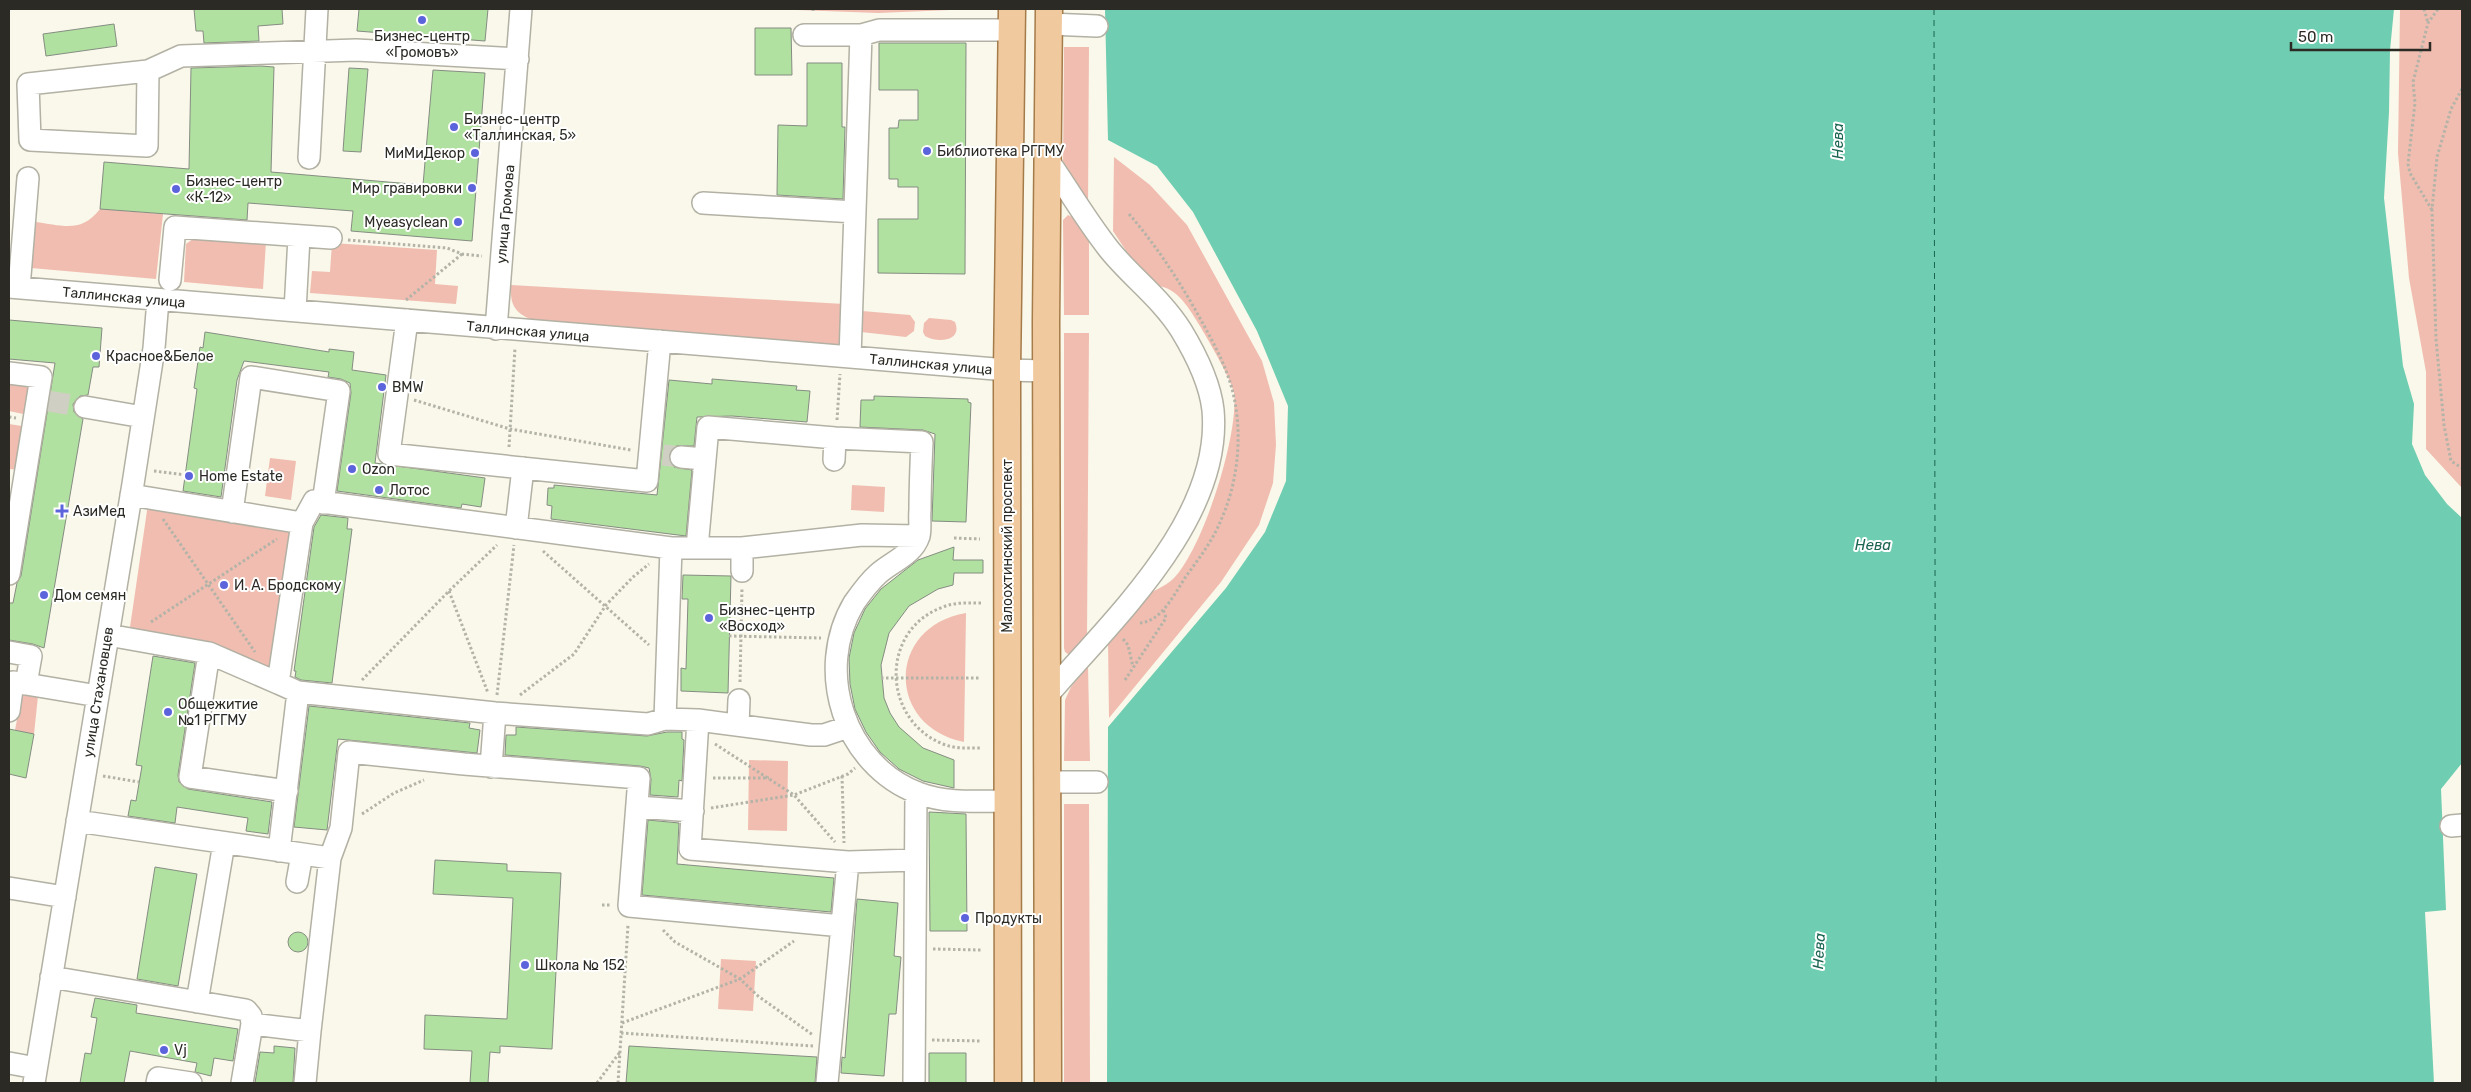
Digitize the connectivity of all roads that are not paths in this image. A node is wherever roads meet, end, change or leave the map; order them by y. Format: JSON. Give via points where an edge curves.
{"nodes":[{"id":1,"x":317,"y":9,"type":"edge"},
{"id":2,"x":522,"y":9,"type":"edge"},
{"id":3,"x":1048,"y":16,"type":"edge"},
{"id":4,"x":1012,"y":20,"type":"edge"},
{"id":5,"x":1097,"y":26,"type":"dead end"},
{"id":6,"x":804,"y":35,"type":"dead end"},
{"id":7,"x":861,"y":35,"type":"junction"},
{"id":8,"x":315,"y":52,"type":"junction"},
{"id":9,"x":518,"y":59,"type":"junction"},
{"id":10,"x":148,"y":71,"type":"junction"},
{"id":11,"x":309,"y":158,"type":"dead end"},
{"id":12,"x":1048,"y":160,"type":"junction"},
{"id":13,"x":28,"y":178,"type":"dead end"},
{"id":14,"x":703,"y":203,"type":"dead end"},
{"id":15,"x":855,"y":212,"type":"junction"},
{"id":16,"x":299,"y":237,"type":"junction"},
{"id":17,"x":331,"y":238,"type":"road end"},
{"id":18,"x":170,"y":280,"type":"dead end"},
{"id":19,"x":14,"y":288,"type":"edge"},
{"id":20,"x":158,"y":300,"type":"junction"},
{"id":21,"x":295,"y":311,"type":"junction"},
{"id":22,"x":404,"y":313,"type":"junction"},
{"id":23,"x":496,"y":329,"type":"junction"},
{"id":24,"x":660,"y":342,"type":"junction"},
{"id":25,"x":845,"y":357,"type":"junction"},
{"id":26,"x":1007,"y":370,"type":"junction"},
{"id":27,"x":1047,"y":371,"type":"junction"},
{"id":28,"x":9,"y":373,"type":"edge"},
{"id":29,"x":85,"y":407,"type":"tunnel mouth"},
{"id":30,"x":143,"y":417,"type":"junction"},
{"id":31,"x":835,"y":438,"type":"junction"},
{"id":32,"x":664,"y":455,"type":"junction"},
{"id":33,"x":704,"y":459,"type":"junction"},
{"id":34,"x":834,"y":460,"type":"dead end"},
{"id":35,"x":516,"y":468,"type":"junction"},
{"id":36,"x":140,"y":497,"type":"junction"},
{"id":37,"x":323,"y":503,"type":"junction"},
{"id":38,"x":232,"y":512,"type":"junction"},
{"id":39,"x":302,"y":523,"type":"junction"},
{"id":40,"x":516,"y":528,"type":"junction"},
{"id":41,"x":919,"y":536,"type":"junction"},
{"id":42,"x":671,"y":548,"type":"junction"},
{"id":43,"x":697,"y":548,"type":"junction"},
{"id":44,"x":742,"y":548,"type":"junction"},
{"id":45,"x":742,"y":571,"type":"road end"},
{"id":46,"x":9,"y":574,"type":"edge"},
{"id":47,"x":118,"y":636,"type":"junction"},
{"id":48,"x":9,"y":652,"type":"edge"},
{"id":49,"x":209,"y":653,"type":"junction"},
{"id":50,"x":26,"y":684,"type":"junction"},
{"id":51,"x":278,"y":684,"type":"junction"},
{"id":52,"x":298,"y":692,"type":"junction"},
{"id":53,"x":98,"y":696,"type":"junction"},
{"id":54,"x":1047,"y":696,"type":"junction"},
{"id":55,"x":739,"y":700,"type":"road end"},
{"id":56,"x":9,"y":711,"type":"edge"},
{"id":57,"x":495,"y":713,"type":"junction"},
{"id":58,"x":665,"y":719,"type":"junction"},
{"id":59,"x":738,"y":725,"type":"junction"},
{"id":60,"x":697,"y":727,"type":"junction"},
{"id":61,"x":848,"y":727,"type":"junction"},
{"id":62,"x":490,"y":766,"type":"junction"},
{"id":63,"x":1048,"y":782,"type":"junction"},
{"id":64,"x":1098,"y":782,"type":"dead end"},
{"id":65,"x":287,"y":791,"type":"junction"},
{"id":66,"x":916,"y":792,"type":"junction"},
{"id":67,"x":1008,"y":801,"type":"junction"},
{"id":68,"x":637,"y":807,"type":"junction"},
{"id":69,"x":693,"y":811,"type":"junction"},
{"id":70,"x":77,"y":821,"type":"junction"},
{"id":71,"x":224,"y":843,"type":"junction"},
{"id":72,"x":279,"y":851,"type":"junction"},
{"id":73,"x":302,"y":854,"type":"junction"},
{"id":74,"x":330,"y":858,"type":"junction"},
{"id":75,"x":847,"y":858,"type":"junction"},
{"id":76,"x":915,"y":860,"type":"junction"},
{"id":77,"x":297,"y":882,"type":"dead end"},
{"id":78,"x":9,"y":888,"type":"edge"},
{"id":79,"x":65,"y":897,"type":"junction"},
{"id":80,"x":842,"y":926,"type":"junction"},
{"id":81,"x":51,"y":977,"type":"junction"},
{"id":82,"x":197,"y":1002,"type":"junction"},
{"id":83,"x":252,"y":1024,"type":"junction"},
{"id":84,"x":310,"y":1031,"type":"junction"},
{"id":85,"x":9,"y":1064,"type":"edge"},
{"id":86,"x":35,"y":1075,"type":"edge"},
{"id":87,"x":157,"y":1083,"type":"edge"},
{"id":88,"x":191,"y":1083,"type":"edge"},
{"id":89,"x":242,"y":1083,"type":"edge"},
{"id":90,"x":305,"y":1083,"type":"edge"},
{"id":91,"x":827,"y":1083,"type":"edge"},
{"id":92,"x":914,"y":1083,"type":"edge"},
{"id":93,"x":1008,"y":1083,"type":"edge"},
{"id":94,"x":1048,"y":1083,"type":"edge"}],
"edges":[{"from":1,"to":8,"type":"street"},
{"from":2,"to":9,"type":"street","name":"улица Громова"},
{"from":3,"to":5,"type":"street"},
{"from":3,"to":12,"type":"main road"},
{"from":4,"to":7,"type":"street","via":[[879,30]]},
{"from":4,"to":26,"type":"main road","name":"Малоохтинский проспект"},
{"from":6,"to":7,"type":"street"},
{"from":7,"to":15,"type":"street"},
{"from":8,"to":9,"type":"street","via":[[356,50],[396,60]]},
{"from":8,"to":10,"type":"street","via":[[181,56]]},
{"from":8,"to":11,"type":"street"},
{"from":9,"to":23,"type":"street","name":"улица Громова"},
{"from":10,"to":10,"type":"street","via":[[28,84],[30,140],[147,146]]},
{"from":12,"to":27,"type":"main road"},
{"from":12,"to":54,"type":"street","via":[[1108,248],[1144,284],[1181,329],[1205,379],[1212,410],[1212,446],[1195,507],[1158,564],[1128,605]]},
{"from":13,"to":19,"type":"street"},
{"from":14,"to":15,"type":"street"},
{"from":15,"to":25,"type":"street"},
{"from":16,"to":17,"type":"street"},
{"from":16,"to":18,"type":"street","via":[[175,227]]},
{"from":16,"to":21,"type":"street"},
{"from":19,"to":20,"type":"street","name":"Таллинская улица"},
{"from":20,"to":21,"type":"street","name":"Таллинская улица"},
{"from":20,"to":30,"type":"street","name":"улица Стахановцев"},
{"from":21,"to":22,"type":"street","name":"Таллинская улица"},
{"from":22,"to":23,"type":"street","name":"Таллинская улица"},
{"from":22,"to":35,"type":"street","via":[[389,454]]},
{"from":23,"to":24,"type":"street","name":"Таллинская улица"},
{"from":24,"to":25,"type":"street","name":"Таллинская улица"},
{"from":24,"to":32,"type":"street"},
{"from":25,"to":26,"type":"street","name":"Таллинская улица"},
{"from":26,"to":27,"type":"street","name":"Таллинская улица"},
{"from":26,"to":67,"type":"main road","name":"Малоохтинский проспект"},
{"from":27,"to":54,"type":"main road"},
{"from":28,"to":46,"type":"street","via":[[41,377],[43,401]]},
{"from":29,"to":30,"type":"street"},
{"from":30,"to":36,"type":"street","name":"улица Стахановцев"},
{"from":31,"to":33,"type":"street","via":[[708,427]]},
{"from":31,"to":34,"type":"street"},
{"from":31,"to":41,"type":"street","via":[[922,442]]},
{"from":32,"to":33,"type":"street"},
{"from":32,"to":35,"type":"street","via":[[647,481]]},
{"from":33,"to":43,"type":"street"},
{"from":35,"to":40,"type":"street"},
{"from":36,"to":38,"type":"street"},
{"from":36,"to":47,"type":"street","name":"улица Стахановцев"},
{"from":37,"to":38,"type":"street","via":[[339,391],[251,377]]},
{"from":37,"to":39,"type":"street","via":[[314,501]]},
{"from":37,"to":40,"type":"street"},
{"from":38,"to":39,"type":"street"},
{"from":39,"to":51,"type":"street"},
{"from":40,"to":42,"type":"street"},
{"from":41,"to":44,"type":"street","via":[[862,535]]},
{"from":41,"to":61,"type":"street","via":[[909,552],[878,574],[865,588],[845,620],[839,639],[836,678]]},
{"from":42,"to":43,"type":"street"},
{"from":42,"to":58,"type":"street"},
{"from":43,"to":44,"type":"street"},
{"from":44,"to":45,"type":"street"},
{"from":47,"to":49,"type":"street"},
{"from":47,"to":53,"type":"street","name":"улица Стахановцев"},
{"from":48,"to":50,"type":"street","via":[[31,656]]},
{"from":49,"to":51,"type":"street"},
{"from":49,"to":65,"type":"street","via":[[190,777]]},
{"from":50,"to":53,"type":"street"},
{"from":50,"to":56,"type":"street","via":[[13,682]]},
{"from":51,"to":52,"type":"street"},
{"from":52,"to":57,"type":"street"},
{"from":52,"to":65,"type":"street"},
{"from":53,"to":70,"type":"street","name":"улица Стахановцев"},
{"from":54,"to":63,"type":"main road"},
{"from":55,"to":59,"type":"street"},
{"from":57,"to":58,"type":"street","via":[[648,724]]},
{"from":57,"to":62,"type":"street"},
{"from":58,"to":60,"type":"street"},
{"from":59,"to":60,"type":"street"},
{"from":59,"to":61,"type":"street","via":[[811,735],[824,735]]},
{"from":60,"to":69,"type":"street"},
{"from":61,"to":66,"type":"street","via":[[868,758],[896,782]]},
{"from":62,"to":68,"type":"street","via":[[639,778]]},
{"from":62,"to":74,"type":"street","via":[[348,752],[341,828]]},
{"from":63,"to":64,"type":"street"},
{"from":63,"to":94,"type":"main road"},
{"from":65,"to":72,"type":"street"},
{"from":66,"to":67,"type":"street","via":[[947,801]]},
{"from":66,"to":76,"type":"street"},
{"from":67,"to":93,"type":"main road","name":"Малоохтинский проспект"},
{"from":68,"to":69,"type":"street"},
{"from":68,"to":80,"type":"street","via":[[636,907]]},
{"from":69,"to":75,"type":"street","via":[[690,849]]},
{"from":70,"to":71,"type":"street"},
{"from":70,"to":79,"type":"street","name":"улица Стахановцев"},
{"from":71,"to":72,"type":"street"},
{"from":71,"to":82,"type":"street"},
{"from":72,"to":73,"type":"street"},
{"from":73,"to":74,"type":"street"},
{"from":73,"to":77,"type":"street"},
{"from":74,"to":84,"type":"street"},
{"from":75,"to":76,"type":"street"},
{"from":75,"to":80,"type":"street"},
{"from":76,"to":92,"type":"street"},
{"from":78,"to":79,"type":"street"},
{"from":79,"to":81,"type":"street","name":"улица Стахановцев"},
{"from":80,"to":91,"type":"street"},
{"from":81,"to":82,"type":"street"},
{"from":81,"to":86,"type":"street","name":"улица Стахановцев"},
{"from":82,"to":83,"type":"street","via":[[246,1010]]},
{"from":83,"to":84,"type":"street"},
{"from":83,"to":89,"type":"street"},
{"from":84,"to":90,"type":"street"},
{"from":85,"to":86,"type":"street"},
{"from":87,"to":88,"type":"street","via":[[158,1078]]}]}
